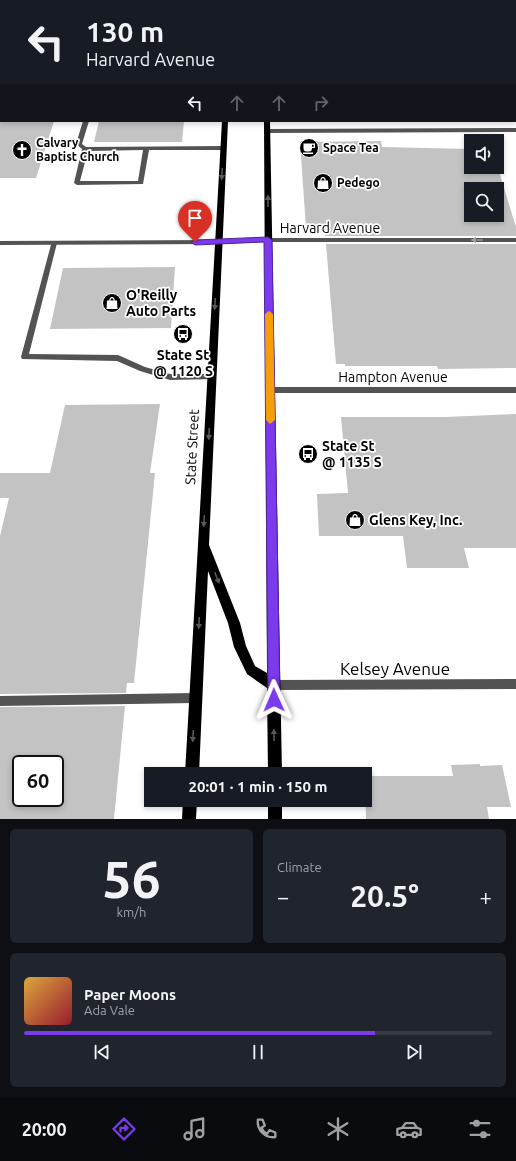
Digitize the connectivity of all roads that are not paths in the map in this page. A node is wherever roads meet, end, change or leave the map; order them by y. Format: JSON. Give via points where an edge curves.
{"nodes":[{"id":1,"x":86,"y":122,"type":"edge"},
{"id":2,"x":225,"y":122,"type":"edge"},
{"id":3,"x":267,"y":122,"type":"edge"},
{"id":4,"x":267,"y":130,"type":"junction"},
{"id":5,"x":516,"y":130,"type":"edge"},
{"id":6,"x":223,"y":148,"type":"junction"},
{"id":7,"x":85,"y":149,"type":"junction"},
{"id":8,"x":146,"y":149,"type":"junction"},
{"id":9,"x":268,"y":240,"type":"junction"},
{"id":10,"x":516,"y":240,"type":"edge"},
{"id":11,"x":218,"y":242,"type":"junction"},
{"id":12,"x":0,"y":243,"type":"edge"},
{"id":13,"x":54,"y":243,"type":"junction"},
{"id":14,"x":212,"y":377,"type":"junction"},
{"id":15,"x":270,"y":390,"type":"junction"},
{"id":16,"x":516,"y":390,"type":"edge"},
{"id":17,"x":203,"y":542,"type":"junction"},
{"id":18,"x":516,"y":684,"type":"edge"},
{"id":19,"x":274,"y":685,"type":"junction"},
{"id":20,"x":195,"y":698,"type":"junction"},
{"id":21,"x":0,"y":701,"type":"edge"},
{"id":22,"x":192,"y":767,"type":"edge"},
{"id":23,"x":275,"y":767,"type":"edge"},
{"id":24,"x":190,"y":807,"type":"edge"},
{"id":25,"x":275,"y":807,"type":"edge"},
{"id":26,"x":189,"y":819,"type":"edge"},
{"id":27,"x":275,"y":819,"type":"edge"}],
"edges":[{"from":1,"to":7,"type":"street","via":[[79,144]]},
{"from":2,"to":6,"type":"main road","name":"State Street"},
{"from":3,"to":4,"type":"main road"},
{"from":4,"to":5,"type":"street"},
{"from":9,"to":4,"type":"main road","one_way":true},
{"from":6,"to":8,"type":"street"},
{"from":6,"to":11,"type":"main road","name":"State Street","one_way":true},
{"from":7,"to":8,"type":"street"},
{"from":7,"to":8,"type":"street","via":[[77,183],[141,183]]},
{"from":10,"to":9,"type":"street","name":"Harvard Avenue","one_way":true},
{"from":9,"to":11,"type":"street","name":"Harvard Avenue"},
{"from":9,"to":15,"type":"main road"},
{"from":11,"to":13,"type":"street","name":"Harvard Avenue"},
{"from":11,"to":14,"type":"main road","name":"State Street","one_way":true},
{"from":12,"to":13,"type":"street","name":"Harvard Avenue"},
{"from":13,"to":14,"type":"street","via":[[25,358],[118,358],[170,377]]},
{"from":14,"to":17,"type":"main road","name":"State Street","one_way":true},
{"from":15,"to":16,"type":"street","name":"Hampton Avenue"},
{"from":15,"to":19,"type":"main road"},
{"from":17,"to":19,"type":"main road","one_way":true,"via":[[234,623],[240,647],[251,670]]},
{"from":17,"to":20,"type":"main road","name":"State Street","one_way":true},
{"from":18,"to":19,"type":"street","name":"Kelsey Avenue"},
{"from":23,"to":19,"type":"main road","one_way":true},
{"from":20,"to":21,"type":"street"},
{"from":20,"to":22,"type":"main road","name":"State Street","one_way":true},
{"from":24,"to":26,"type":"main road"},
{"from":25,"to":27,"type":"main road"}]}
